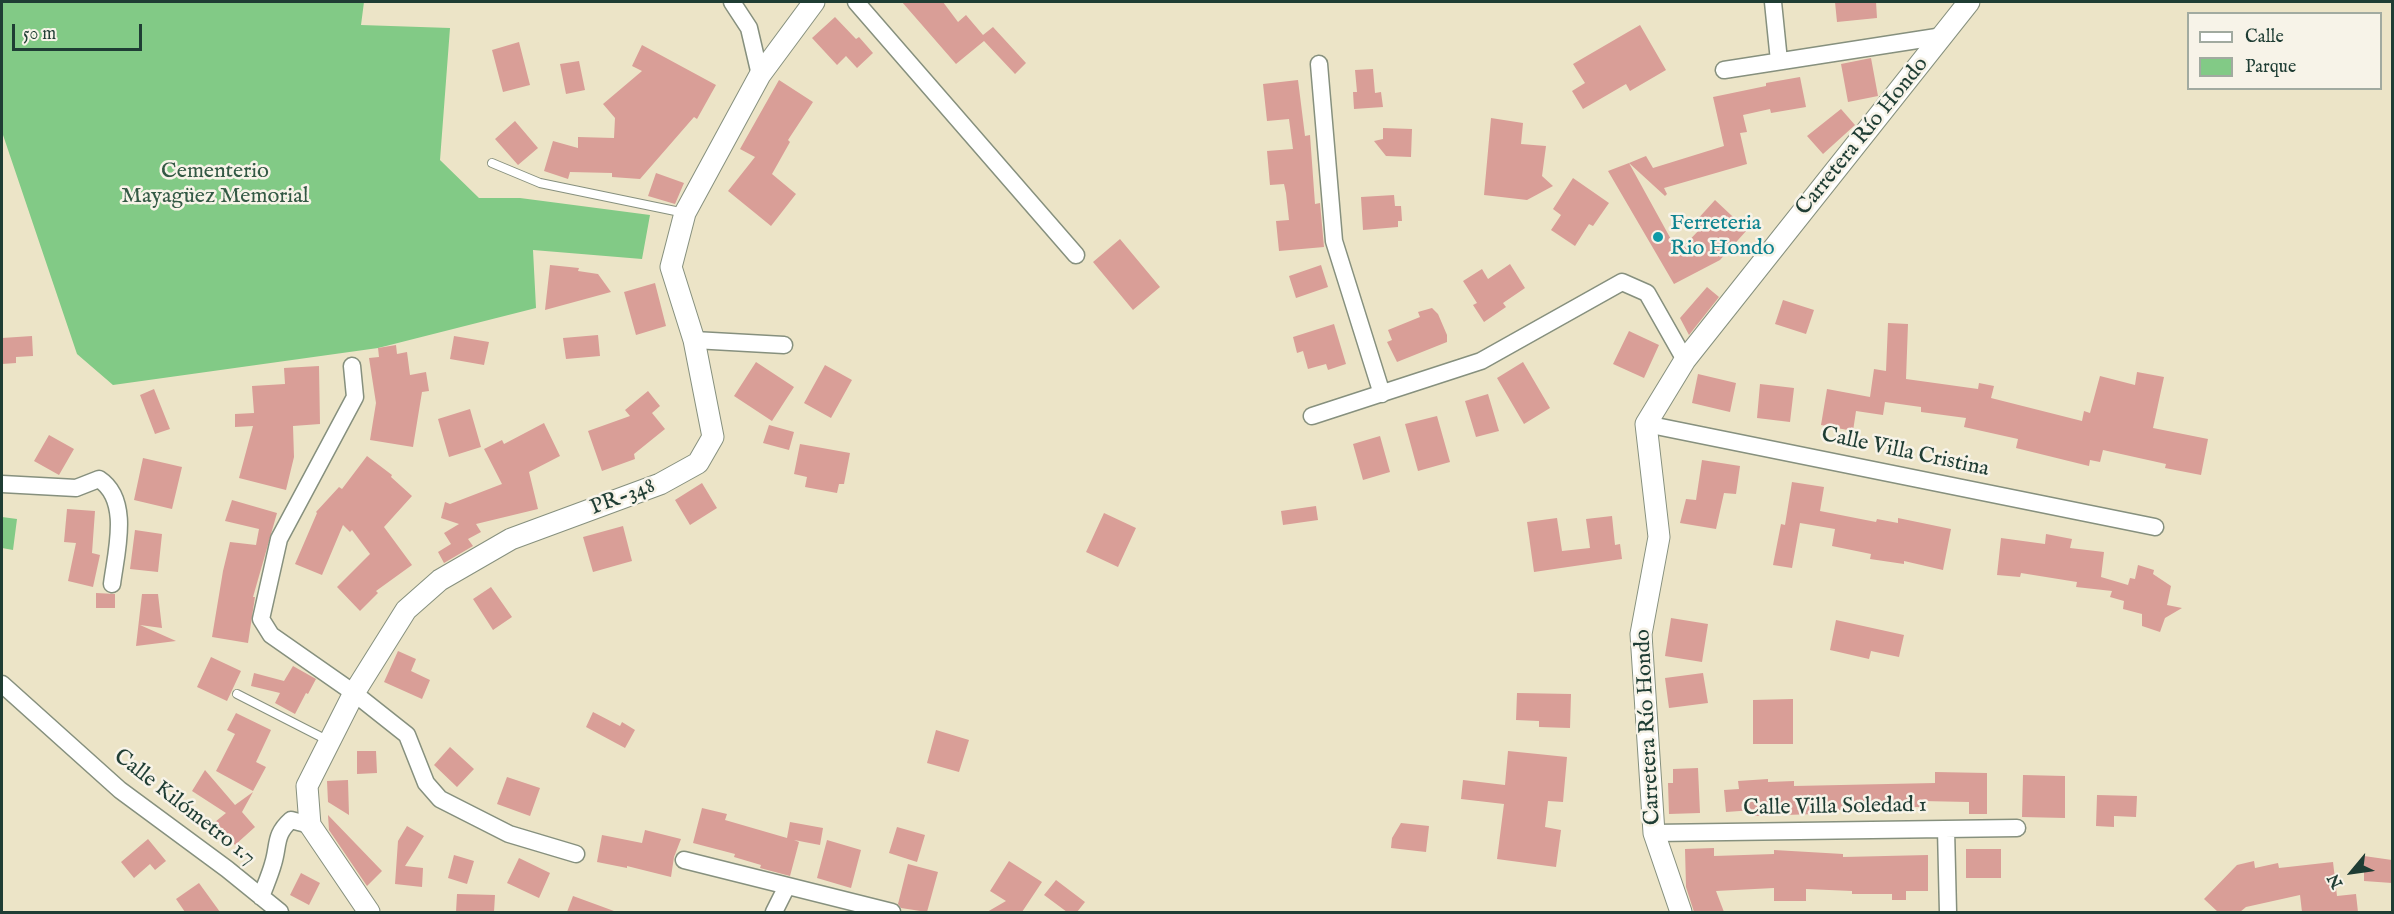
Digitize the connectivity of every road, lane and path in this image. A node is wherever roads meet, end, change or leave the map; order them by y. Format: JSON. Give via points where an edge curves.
{"nodes":[{"id":1,"x":732,"y":2,"type":"edge"},
{"id":2,"x":814,"y":2,"type":"edge"},
{"id":3,"x":856,"y":2,"type":"edge"},
{"id":4,"x":1773,"y":2,"type":"edge"},
{"id":5,"x":1969,"y":2,"type":"edge"},
{"id":6,"x":1943,"y":36,"type":"junction"},
{"id":7,"x":1779,"y":61,"type":"junction"},
{"id":8,"x":1319,"y":64,"type":"dead end"},
{"id":9,"x":1724,"y":69,"type":"dead end"},
{"id":10,"x":760,"y":75,"type":"junction"},
{"id":11,"x":492,"y":163,"type":"dead end"},
{"id":12,"x":685,"y":213,"type":"junction"},
{"id":13,"x":1076,"y":255,"type":"dead end"},
{"id":14,"x":694,"y":340,"type":"junction"},
{"id":15,"x":784,"y":345,"type":"dead end"},
{"id":16,"x":1685,"y":360,"type":"junction"},
{"id":17,"x":352,"y":366,"type":"dead end"},
{"id":18,"x":1382,"y":394,"type":"junction"},
{"id":19,"x":1312,"y":416,"type":"dead end"},
{"id":20,"x":1646,"y":424,"type":"junction"},
{"id":21,"x":2,"y":484,"type":"edge"},
{"id":22,"x":2155,"y":528,"type":"dead end"},
{"id":23,"x":112,"y":584,"type":"dead end"},
{"id":24,"x":2,"y":684,"type":"edge"},
{"id":25,"x":354,"y":693,"type":"junction"},
{"id":26,"x":237,"y":694,"type":"dead end"},
{"id":27,"x":329,"y":741,"type":"junction"},
{"id":28,"x":310,"y":825,"type":"junction"},
{"id":29,"x":2017,"y":828,"type":"dead end"},
{"id":30,"x":1946,"y":829,"type":"junction"},
{"id":31,"x":1654,"y":833,"type":"junction"},
{"id":32,"x":576,"y":854,"type":"dead end"},
{"id":33,"x":684,"y":860,"type":"dead end"},
{"id":34,"x":787,"y":886,"type":"junction"},
{"id":35,"x":261,"y":897,"type":"junction"},
{"id":36,"x":280,"y":912,"type":"edge"},
{"id":37,"x":369,"y":912,"type":"edge"},
{"id":38,"x":774,"y":912,"type":"edge"},
{"id":39,"x":892,"y":912,"type":"edge"},
{"id":40,"x":1681,"y":912,"type":"edge"},
{"id":41,"x":1948,"y":912,"type":"edge"}],
"edges":[{"from":1,"to":10,"type":"street","via":[[749,28]]},
{"from":2,"to":10,"type":"street","name":"PR-348","number":"PR-348"},
{"from":3,"to":13,"type":"street"},
{"from":4,"to":7,"type":"street"},
{"from":5,"to":6,"type":"street","name":"Carretera Río Hondo"},
{"from":6,"to":7,"type":"street"},
{"from":6,"to":16,"type":"street","name":"Carretera Río Hondo"},
{"from":7,"to":9,"type":"street"},
{"from":8,"to":18,"type":"street","via":[[1334,241]]},
{"from":10,"to":12,"type":"street","name":"PR-348","number":"PR-348"},
{"from":11,"to":12,"type":"lane","via":[[540,183]]},
{"from":12,"to":14,"type":"street","name":"PR-348","number":"PR-348","via":[[671,267]]},
{"from":14,"to":15,"type":"street"},
{"from":14,"to":25,"type":"street","name":"PR-348","number":"PR-348","via":[[713,437],[698,463],[660,484],[511,540],[440,580],[406,610]]},
{"from":16,"to":18,"type":"street","via":[[1647,293],[1622,282],[1481,361]]},
{"from":16,"to":20,"type":"street","name":"Carretera Río Hondo"},
{"from":17,"to":25,"type":"street","via":[[355,396],[279,539],[261,619],[272,635]]},
{"from":18,"to":19,"type":"street"},
{"from":20,"to":22,"type":"street","name":"Calle Villa Cristina"},
{"from":20,"to":31,"type":"street","name":"Carretera Río Hondo","via":[[1659,537],[1641,634]]},
{"from":21,"to":23,"type":"street","via":[[76,488],[99,478],[107,484],[119,514]]},
{"from":24,"to":35,"type":"street","name":"Calle Kilómetro 1.7","via":[[120,790]]},
{"from":25,"to":27,"type":"street","name":"PR-348","number":"PR-348"},
{"from":25,"to":32,"type":"street","via":[[407,735],[426,783],[440,799],[509,834]]},
{"from":26,"to":27,"type":"lane"},
{"from":27,"to":28,"type":"street","name":"PR-348","number":"PR-348","via":[[307,786]]},
{"from":28,"to":35,"type":"street","name":"Calle Kilómetro 1.7","via":[[291,820],[284,826]]},
{"from":28,"to":37,"type":"street","name":"PR-348","number":"PR-348"},
{"from":29,"to":30,"type":"street","name":"Calle Villa Soledad 1"},
{"from":30,"to":31,"type":"street","name":"Calle Villa Soledad 1"},
{"from":30,"to":41,"type":"street"},
{"from":31,"to":40,"type":"street","name":"Carretera Río Hondo"},
{"from":33,"to":34,"type":"street"},
{"from":34,"to":38,"type":"street"},
{"from":34,"to":39,"type":"street"},
{"from":35,"to":36,"type":"street"}]}
